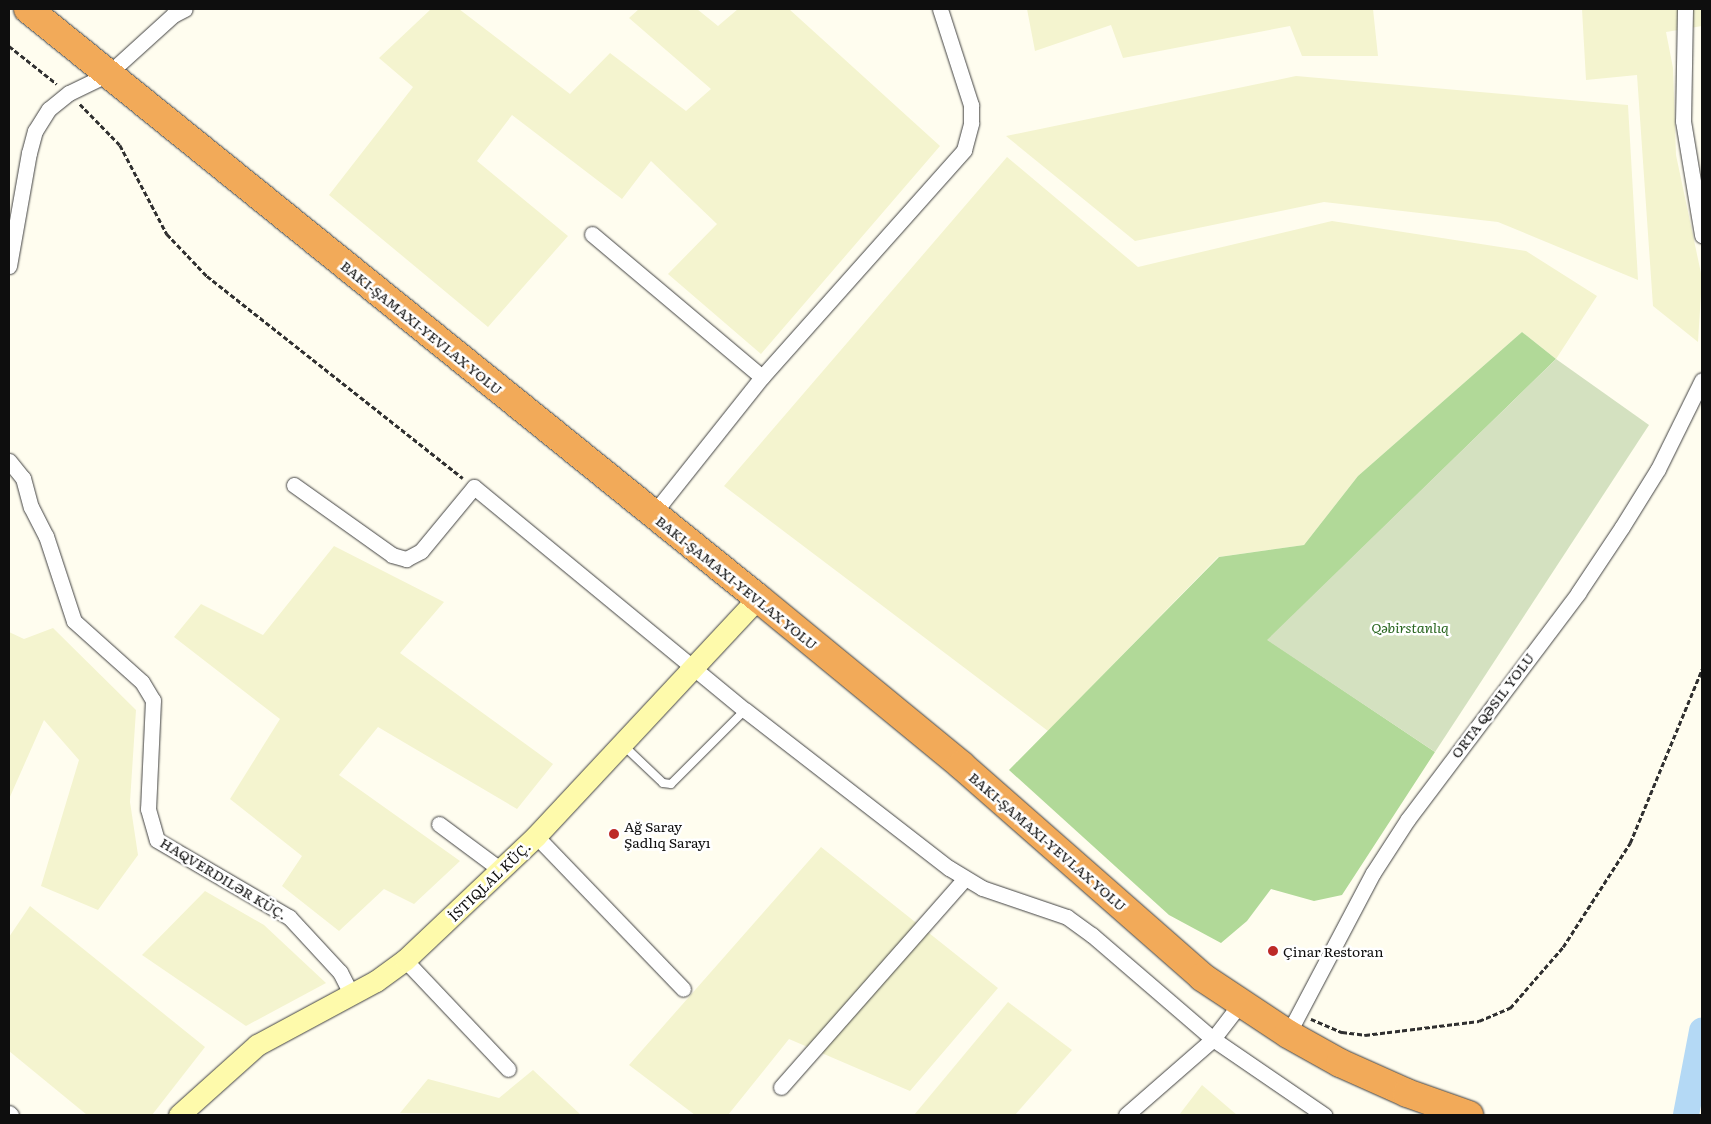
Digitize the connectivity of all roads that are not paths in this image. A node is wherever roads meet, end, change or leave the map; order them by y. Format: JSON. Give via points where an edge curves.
{"nodes":[{"id":1,"x":28,"y":9,"type":"edge"},
{"id":2,"x":185,"y":9,"type":"edge"},
{"id":3,"x":940,"y":9,"type":"edge"},
{"id":4,"x":1685,"y":9,"type":"edge"},
{"id":5,"x":108,"y":74,"type":"junction"},
{"id":6,"x":592,"y":234,"type":"dead end"},
{"id":7,"x":1702,"y":235,"type":"edge"},
{"id":8,"x":9,"y":266,"type":"edge"},
{"id":9,"x":762,"y":377,"type":"junction"},
{"id":10,"x":1702,"y":380,"type":"edge"},
{"id":11,"x":9,"y":461,"type":"edge"},
{"id":12,"x":294,"y":484,"type":"dead end"},
{"id":13,"x":653,"y":514,"type":"junction"},
{"id":14,"x":758,"y":598,"type":"junction"},
{"id":15,"x":693,"y":667,"type":"junction"},
{"id":16,"x":745,"y":710,"type":"junction"},
{"id":17,"x":621,"y":744,"type":"junction"},
{"id":18,"x":438,"y":824,"type":"dead end"},
{"id":19,"x":536,"y":836,"type":"junction"},
{"id":20,"x":501,"y":870,"type":"junction"},
{"id":21,"x":965,"y":878,"type":"junction"},
{"id":22,"x":405,"y":960,"type":"junction"},
{"id":23,"x":683,"y":989,"type":"dead end"},
{"id":24,"x":351,"y":994,"type":"junction"},
{"id":25,"x":1240,"y":1004,"type":"junction"},
{"id":26,"x":1293,"y":1024,"type":"junction"},
{"id":27,"x":1213,"y":1040,"type":"junction"},
{"id":28,"x":508,"y":1069,"type":"dead end"},
{"id":29,"x":781,"y":1087,"type":"dead end"},
{"id":30,"x":179,"y":1115,"type":"edge"},
{"id":31,"x":1126,"y":1115,"type":"edge"},
{"id":32,"x":1324,"y":1115,"type":"edge"},
{"id":33,"x":1469,"y":1115,"type":"edge"}],
"edges":[{"from":1,"to":5,"type":"highway"},
{"from":2,"to":5,"type":"street","via":[[159,26]]},
{"from":3,"to":9,"type":"street","via":[[971,105],[971,123],[964,150]]},
{"from":4,"to":7,"type":"street","via":[[1683,121]]},
{"from":5,"to":8,"type":"street","via":[[69,93],[49,109],[35,131]]},
{"from":5,"to":13,"type":"highway"},
{"from":6,"to":9,"type":"street"},
{"from":9,"to":13,"type":"street"},
{"from":10,"to":26,"type":"street","name":"ORTA QƏSIL YOLU","via":[[1663,460],[1622,527],[1578,593],[1398,834],[1368,881]]},
{"from":11,"to":24,"type":"street","name":"HAQVERDILƏR KÜÇ.","via":[[23,478],[74,621],[142,682],[153,700],[148,809],[157,840],[289,917],[340,972]]},
{"from":12,"to":15,"type":"street","via":[[392,555],[406,559],[421,551],[474,486]]},
{"from":13,"to":14,"type":"highway"},
{"from":14,"to":15,"type":"street","name":"İSTIQLAL KÜÇ."},
{"from":14,"to":25,"type":"highway","via":[[961,764],[1202,977]]},
{"from":15,"to":16,"type":"street"},
{"from":15,"to":17,"type":"street","name":"İSTIQLAL KÜÇ."},
{"from":16,"to":17,"type":"lane","via":[[671,784],[663,782]]},
{"from":16,"to":21,"type":"street"},
{"from":17,"to":19,"type":"street","name":"İSTIQLAL KÜÇ."},
{"from":18,"to":20,"type":"street"},
{"from":19,"to":20,"type":"street","name":"İSTIQLAL KÜÇ."},
{"from":19,"to":23,"type":"street"},
{"from":20,"to":22,"type":"street","name":"İSTIQLAL KÜÇ."},
{"from":21,"to":27,"type":"street","via":[[982,888],[1067,917]]},
{"from":21,"to":29,"type":"street"},
{"from":22,"to":24,"type":"street","name":"İSTIQLAL KÜÇ."},
{"from":22,"to":28,"type":"street"},
{"from":24,"to":30,"type":"street","name":"İSTIQLAL KÜÇ.","via":[[257,1045]]},
{"from":25,"to":26,"type":"highway"},
{"from":25,"to":27,"type":"street"},
{"from":26,"to":33,"type":"highway","via":[[1399,1089]]},
{"from":27,"to":31,"type":"street"},
{"from":27,"to":32,"type":"street"}]}
